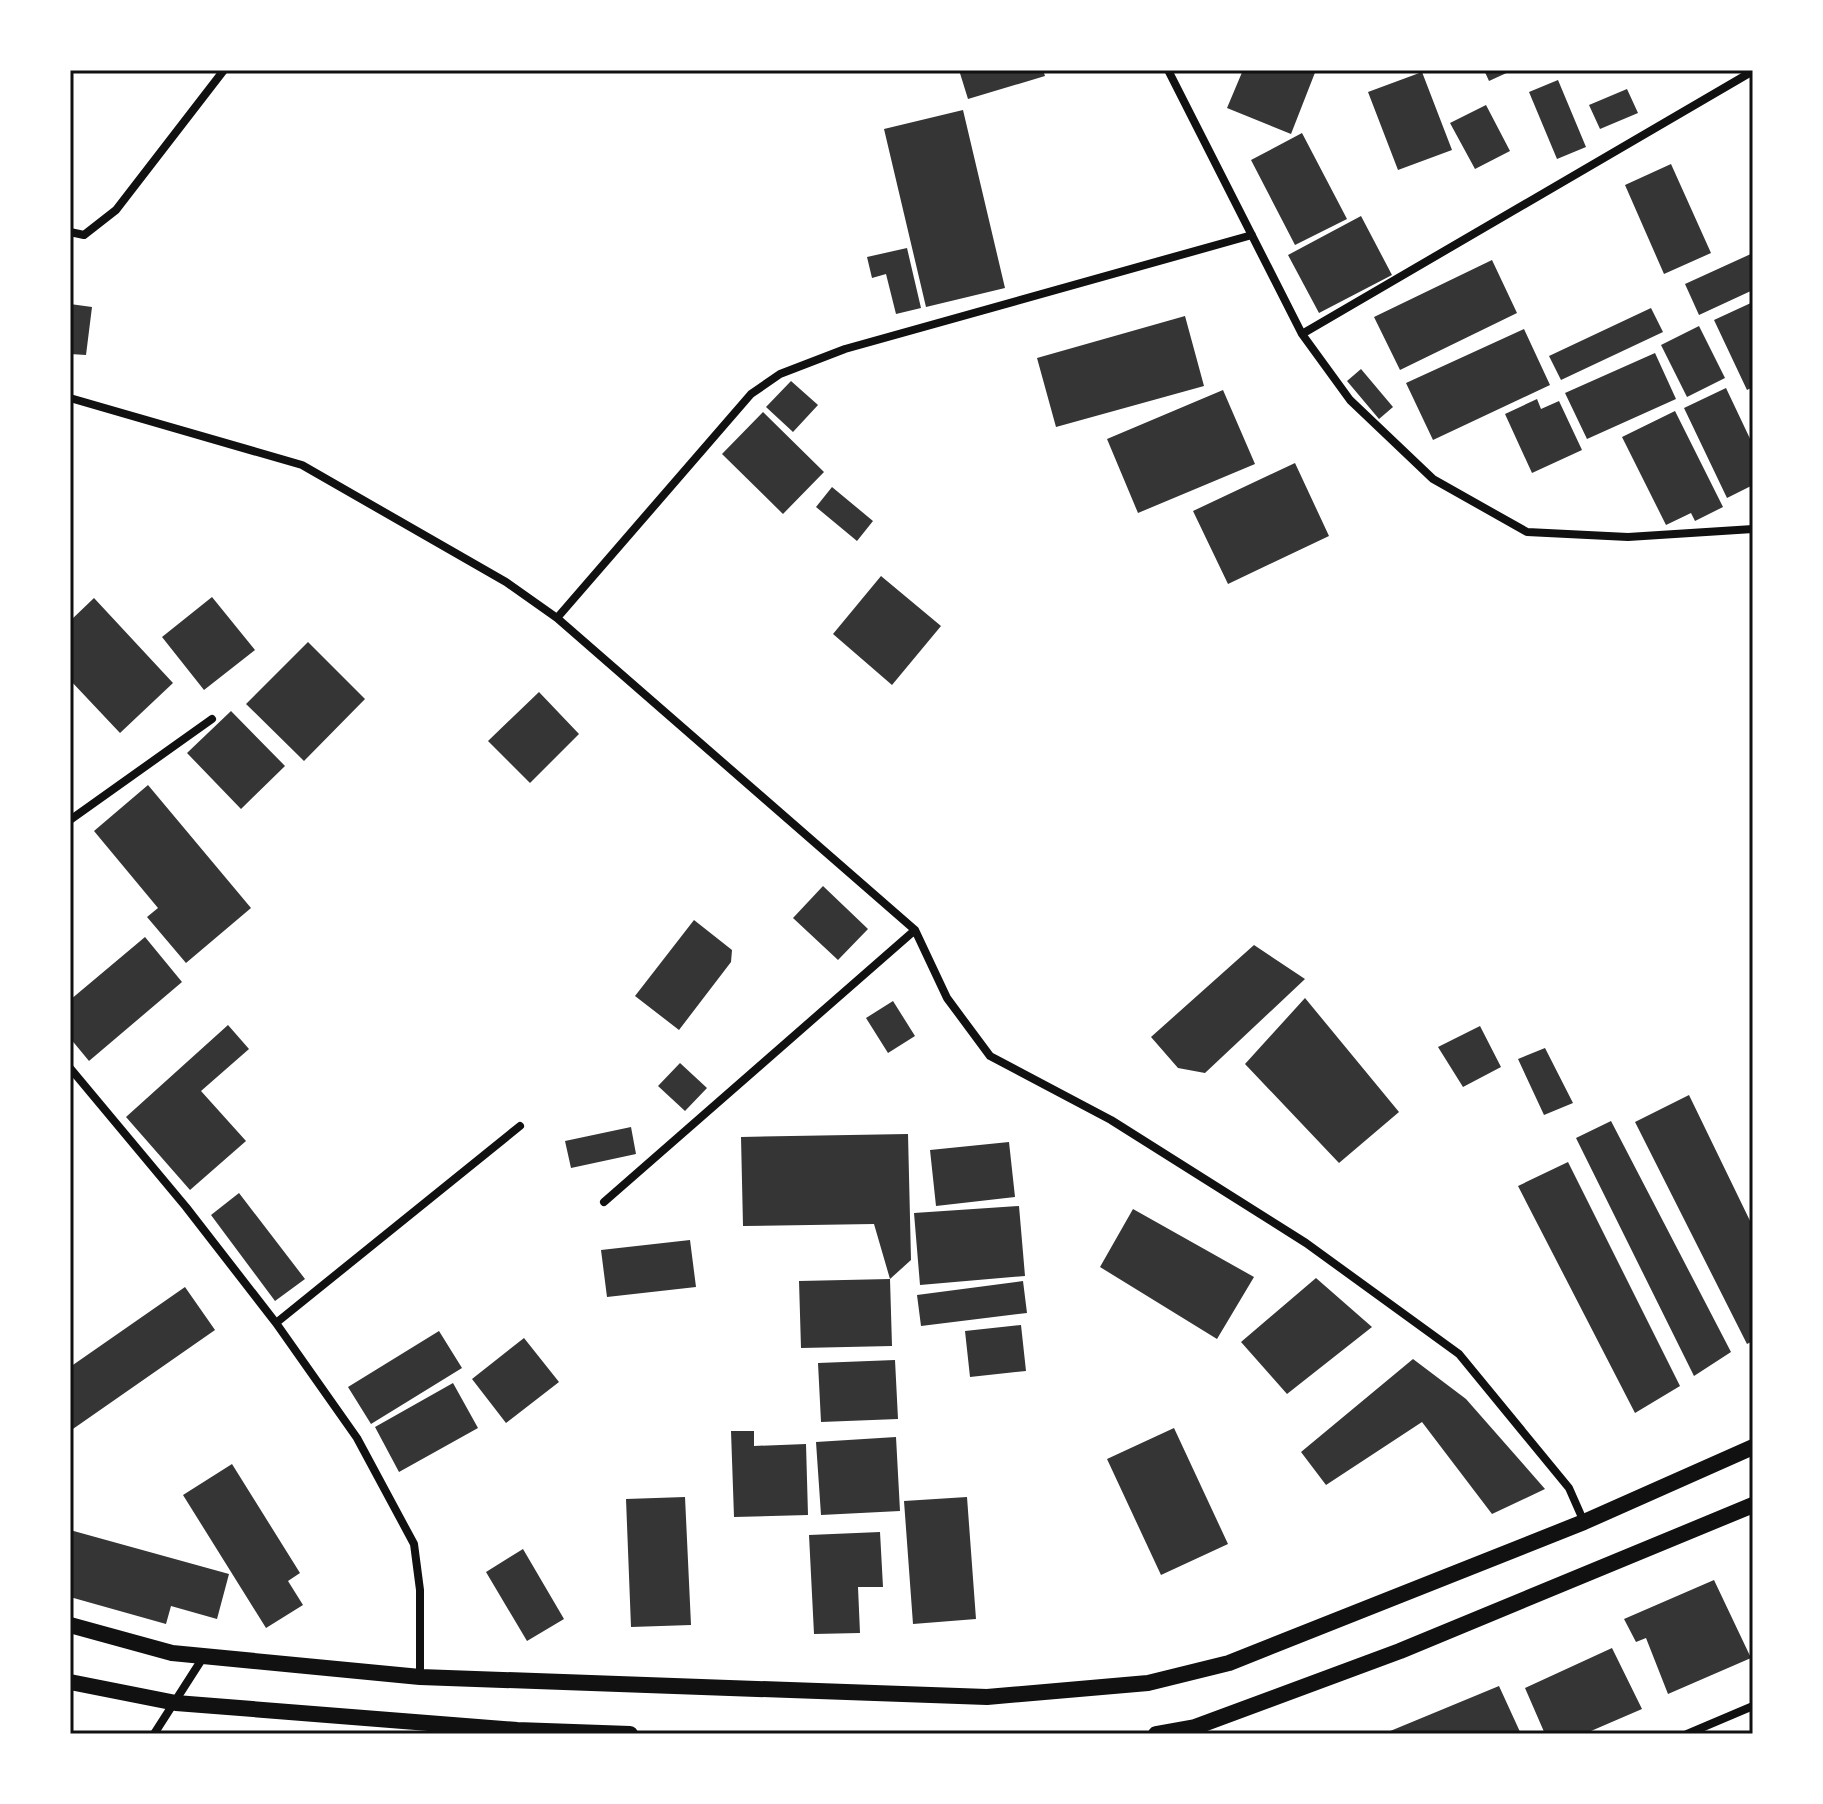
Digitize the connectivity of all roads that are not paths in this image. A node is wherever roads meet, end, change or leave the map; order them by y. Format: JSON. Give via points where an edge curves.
{"nodes":[{"id":1,"x":224,"y":70,"type":"edge"},
{"id":2,"x":1168,"y":70,"type":"edge"},
{"id":3,"x":1753,"y":71,"type":"edge"},
{"id":4,"x":70,"y":232,"type":"edge"},
{"id":5,"x":1252,"y":235,"type":"junction"},
{"id":6,"x":1302,"y":334,"type":"junction"},
{"id":7,"x":70,"y":398,"type":"edge"},
{"id":8,"x":1753,"y":529,"type":"edge"},
{"id":9,"x":557,"y":618,"type":"junction"},
{"id":10,"x":212,"y":719,"type":"dead end"},
{"id":11,"x":70,"y":820,"type":"edge"},
{"id":12,"x":915,"y":930,"type":"junction"},
{"id":13,"x":70,"y":1068,"type":"edge"},
{"id":14,"x":520,"y":1126,"type":"dead end"},
{"id":15,"x":604,"y":1202,"type":"dead end"},
{"id":16,"x":276,"y":1323,"type":"junction"},
{"id":17,"x":1753,"y":1447,"type":"edge"},
{"id":18,"x":1752,"y":1510,"type":"edge"},
{"id":19,"x":1584,"y":1522,"type":"junction"},
{"id":20,"x":70,"y":1625,"type":"edge"},
{"id":21,"x":204,"y":1656,"type":"junction"},
{"id":22,"x":420,"y":1677,"type":"junction"},
{"id":23,"x":70,"y":1682,"type":"edge"},
{"id":24,"x":176,"y":1703,"type":"junction"},
{"id":25,"x":1753,"y":1706,"type":"edge"},
{"id":26,"x":154,"y":1734,"type":"edge"},
{"id":27,"x":630,"y":1734,"type":"edge"},
{"id":28,"x":1156,"y":1734,"type":"edge"},
{"id":29,"x":1687,"y":1734,"type":"edge"}],
"edges":[{"from":1,"to":4,"type":"street","via":[[116,210],[84,235]]},
{"from":2,"to":5,"type":"street"},
{"from":3,"to":6,"type":"street"},
{"from":5,"to":6,"type":"street"},
{"from":5,"to":9,"type":"street","via":[[845,349],[780,374],[751,394]]},
{"from":6,"to":8,"type":"street","via":[[1350,400],[1433,479],[1527,532],[1628,537]]},
{"from":7,"to":9,"type":"street","via":[[302,465],[506,582]]},
{"from":9,"to":12,"type":"street"},
{"from":10,"to":11,"type":"street"},
{"from":12,"to":15,"type":"street"},
{"from":12,"to":19,"type":"street","via":[[947,998],[990,1056],[1111,1120],[1280,1227],[1459,1354],[1569,1488]]},
{"from":13,"to":16,"type":"street"},
{"from":14,"to":16,"type":"street"},
{"from":16,"to":22,"type":"street","via":[[357,1438],[414,1544]]},
{"from":17,"to":19,"type":"main road"},
{"from":18,"to":28,"type":"main road","via":[[1400,1651],[1195,1727]]},
{"from":19,"to":22,"type":"main road","via":[[1229,1663],[1148,1683],[987,1697]]},
{"from":20,"to":21,"type":"main road","via":[[172,1653]]},
{"from":21,"to":22,"type":"main road"},
{"from":21,"to":24,"type":"street"},
{"from":23,"to":24,"type":"main road"},
{"from":24,"to":26,"type":"street"},
{"from":24,"to":27,"type":"main road"},
{"from":25,"to":29,"type":"street"}]}
